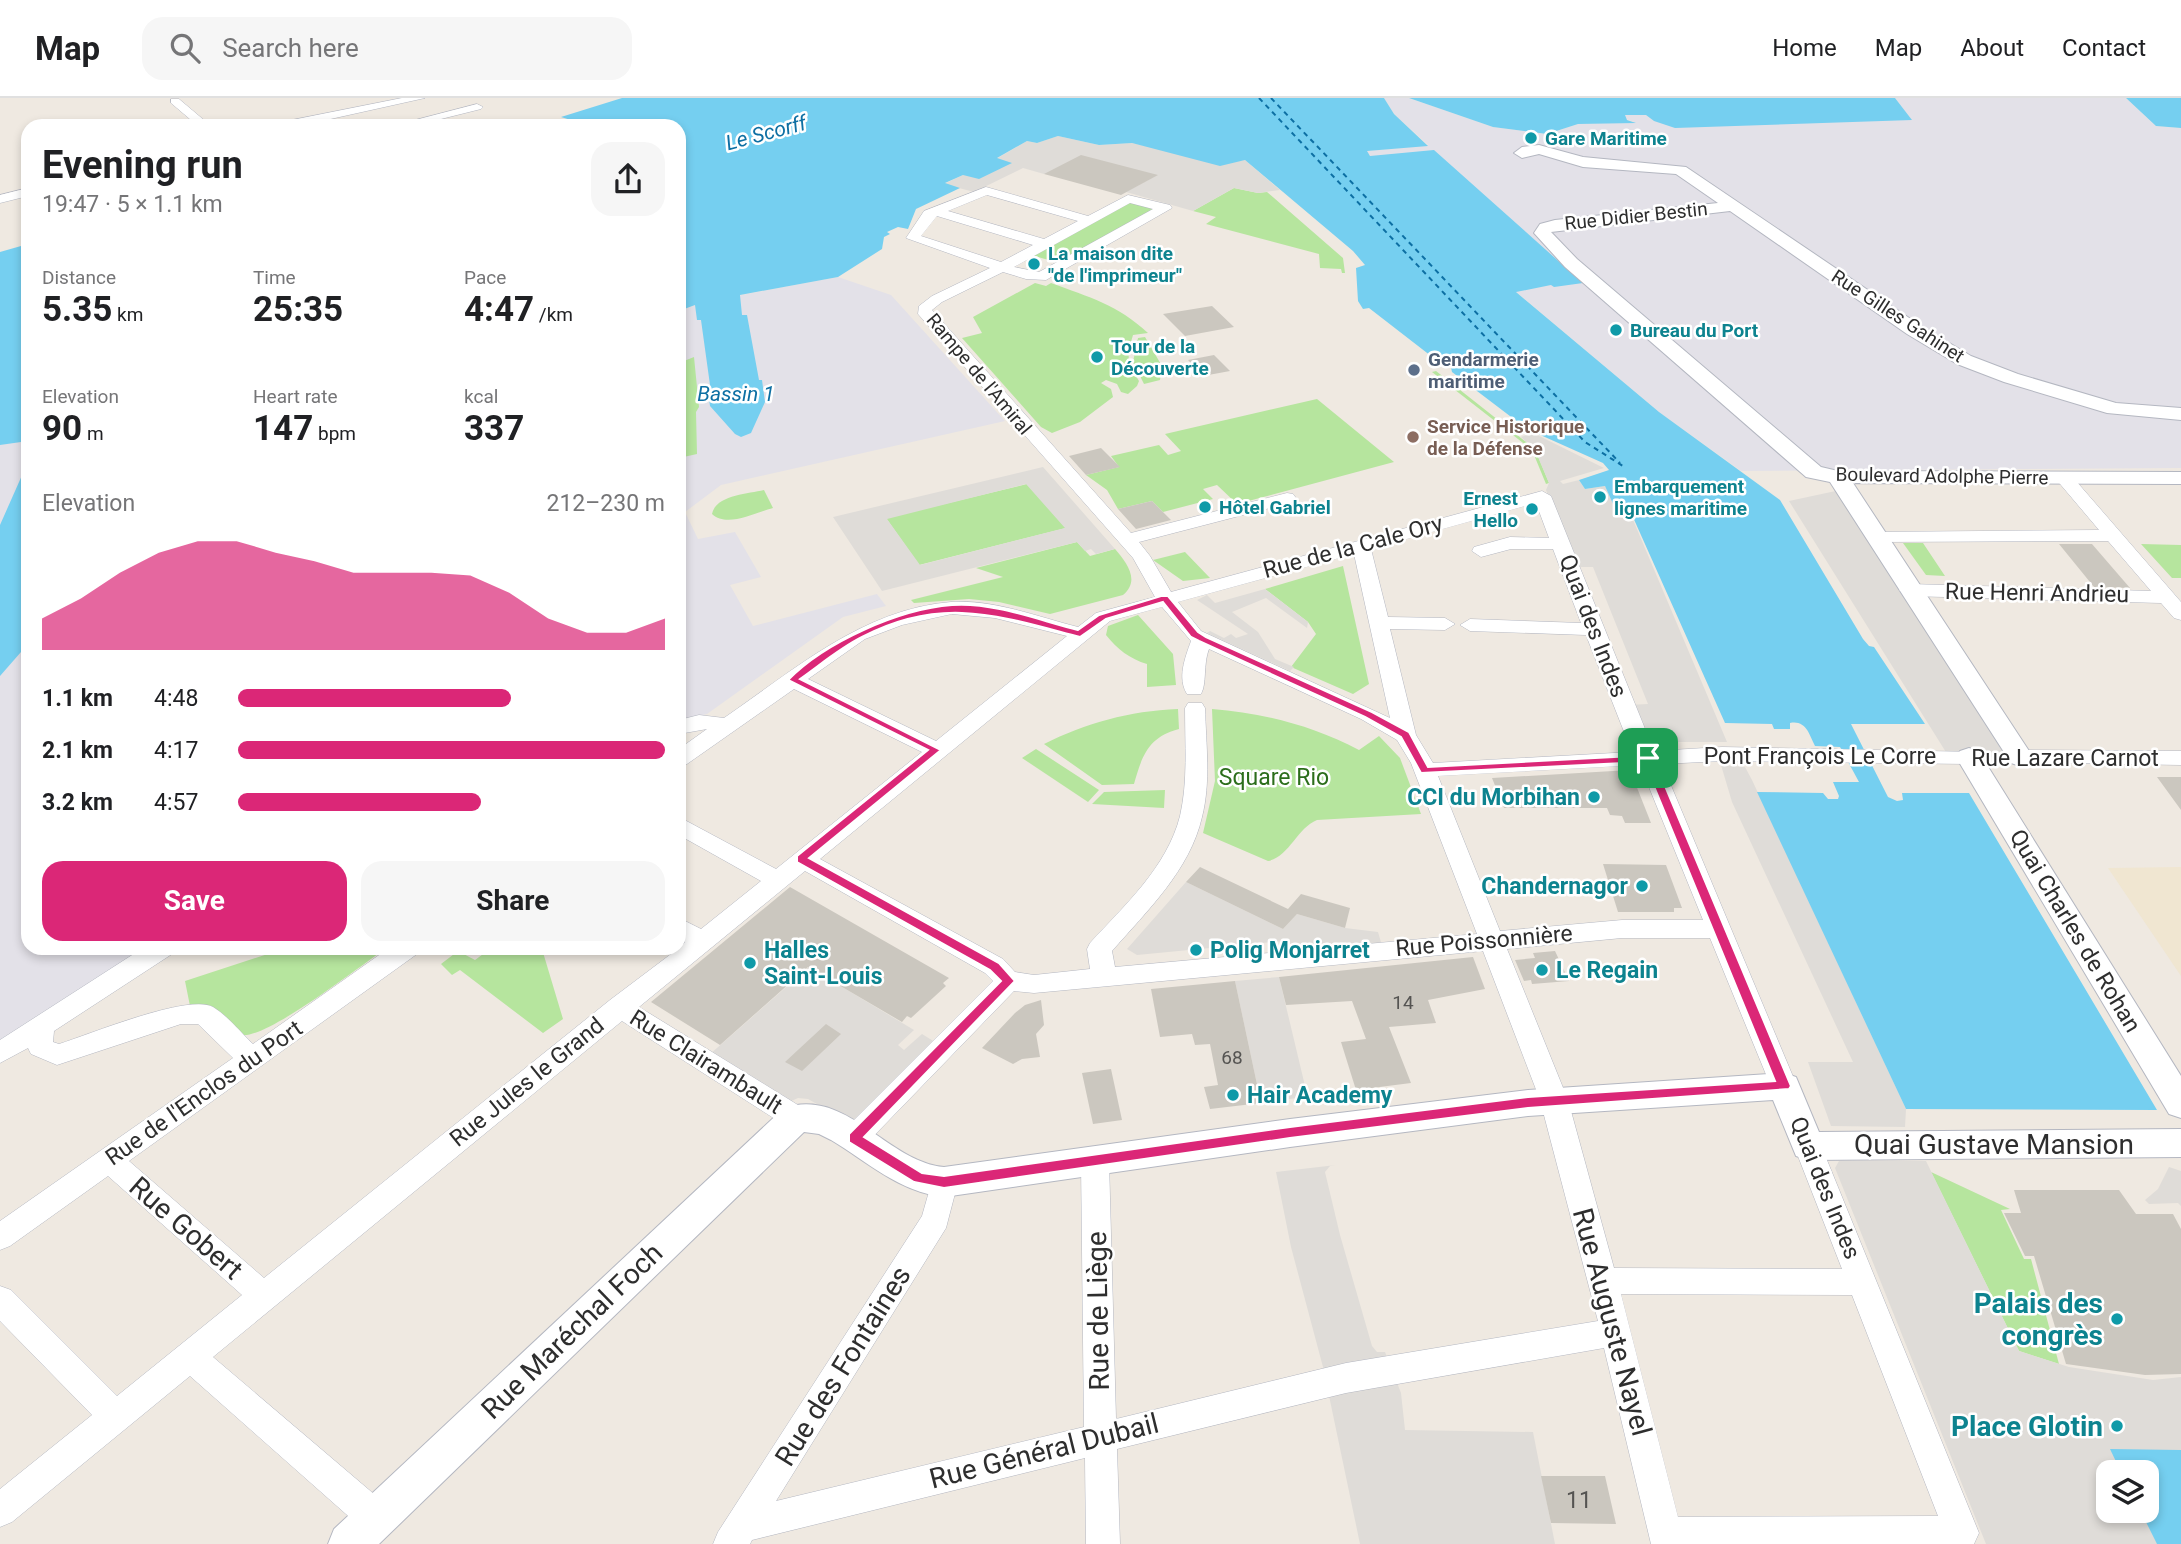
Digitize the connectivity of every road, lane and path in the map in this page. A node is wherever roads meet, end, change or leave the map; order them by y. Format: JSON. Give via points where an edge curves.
{"nodes":[{"id":1,"x":419,"y":98,"type":"edge"},
{"id":2,"x":175,"y":102,"type":"dead end"},
{"id":3,"x":477,"y":107,"type":"dead end"},
{"id":4,"x":196,"y":119,"type":"edge"},
{"id":5,"x":316,"y":119,"type":"edge"},
{"id":6,"x":427,"y":119,"type":"edge"},
{"id":7,"x":1681,"y":170,"type":"junction"},
{"id":8,"x":21,"y":194,"type":"edge"},
{"id":9,"x":0,"y":199,"type":"edge"},
{"id":10,"x":1735,"y":205,"type":"junction"},
{"id":11,"x":935,"y":211,"type":"junction"},
{"id":12,"x":1089,"y":220,"type":"junction"},
{"id":13,"x":1542,"y":233,"type":"joint"},
{"id":14,"x":1045,"y":244,"type":"junction"},
{"id":15,"x":1001,"y":268,"type":"junction"},
{"id":16,"x":1041,"y":276,"type":"joint"},
{"id":17,"x":2181,"y":414,"type":"edge"},
{"id":18,"x":1037,"y":443,"type":"joint"},
{"id":19,"x":1838,"y":477,"type":"junction"},
{"id":20,"x":2064,"y":478,"type":"junction"},
{"id":21,"x":2181,"y":478,"type":"edge"},
{"id":22,"x":1542,"y":496,"type":"joint"},
{"id":23,"x":1287,"y":498,"type":"dead end"},
{"id":24,"x":2113,"y":535,"type":"junction"},
{"id":25,"x":1875,"y":537,"type":"junction"},
{"id":26,"x":1126,"y":540,"type":"junction"},
{"id":27,"x":1361,"y":544,"type":"junction"},
{"id":28,"x":1561,"y":544,"type":"junction"},
{"id":29,"x":1481,"y":551,"type":"dead end"},
{"id":30,"x":1909,"y":590,"type":"junction"},
{"id":31,"x":2166,"y":597,"type":"junction"},
{"id":32,"x":1165,"y":598,"type":"junction"},
{"id":33,"x":2181,"y":614,"type":"edge"},
{"id":34,"x":1380,"y":623,"type":"junction"},
{"id":35,"x":1445,"y":624,"type":"dead end"},
{"id":36,"x":1470,"y":625,"type":"dead end"},
{"id":37,"x":1594,"y":629,"type":"junction"},
{"id":38,"x":1080,"y":634,"type":"junction"},
{"id":39,"x":1202,"y":639,"type":"junction"},
{"id":40,"x":793,"y":680,"type":"junction"},
{"id":41,"x":686,"y":725,"type":"edge"},
{"id":42,"x":728,"y":725,"type":"junction"},
{"id":43,"x":1405,"y":735,"type":"junction"},
{"id":44,"x":936,"y":750,"type":"junction"},
{"id":45,"x":686,"y":754,"type":"edge"},
{"id":46,"x":1959,"y":757,"type":"junction"},
{"id":47,"x":2020,"y":757,"type":"junction"},
{"id":48,"x":1648,"y":758,"type":"junction"},
{"id":49,"x":2181,"y":758,"type":"edge"},
{"id":50,"x":1425,"y":770,"type":"junction"},
{"id":51,"x":686,"y":829,"type":"edge"},
{"id":52,"x":801,"y":859,"type":"junction"},
{"id":53,"x":776,"y":879,"type":"junction"},
{"id":54,"x":1719,"y":929,"type":"junction"},
{"id":55,"x":690,"y":934,"type":"edge"},
{"id":56,"x":1491,"y":939,"type":"junction"},
{"id":57,"x":152,"y":955,"type":"edge"},
{"id":58,"x":398,"y":955,"type":"edge"},
{"id":59,"x":670,"y":955,"type":"edge"},
{"id":60,"x":1104,"y":976,"type":"junction"},
{"id":61,"x":1008,"y":981,"type":"junction"},
{"id":62,"x":620,"y":1007,"type":"junction"},
{"id":63,"x":41,"y":1027,"type":"junction"},
{"id":64,"x":0,"y":1053,"type":"edge"},
{"id":65,"x":252,"y":1059,"type":"junction"},
{"id":66,"x":1784,"y":1086,"type":"junction"},
{"id":67,"x":1553,"y":1100,"type":"junction"},
{"id":68,"x":2181,"y":1105,"type":"edge"},
{"id":69,"x":796,"y":1118,"type":"junction"},
{"id":70,"x":854,"y":1138,"type":"junction"},
{"id":71,"x":2181,"y":1143,"type":"edge"},
{"id":72,"x":1808,"y":1146,"type":"junction"},
{"id":73,"x":109,"y":1160,"type":"junction"},
{"id":74,"x":1095,"y":1161,"type":"junction"},
{"id":75,"x":944,"y":1182,"type":"junction"},
{"id":76,"x":0,"y":1237,"type":"edge"},
{"id":77,"x":1602,"y":1281,"type":"junction"},
{"id":78,"x":1862,"y":1282,"type":"junction"},
{"id":79,"x":264,"y":1296,"type":"junction"},
{"id":80,"x":0,"y":1300,"type":"edge"},
{"id":81,"x":1616,"y":1332,"type":"junction"},
{"id":82,"x":191,"y":1357,"type":"junction"},
{"id":83,"x":1346,"y":1378,"type":"joint"},
{"id":84,"x":116,"y":1416,"type":"junction"},
{"id":85,"x":1101,"y":1438,"type":"junction"},
{"id":86,"x":0,"y":1510,"type":"edge"},
{"id":87,"x":376,"y":1518,"type":"junction"},
{"id":88,"x":1962,"y":1533,"type":"joint"},
{"id":89,"x":736,"y":1535,"type":"edge"},
{"id":90,"x":1667,"y":1539,"type":"edge"},
{"id":91,"x":349,"y":1544,"type":"edge"},
{"id":92,"x":1103,"y":1544,"type":"edge"}],
"edges":[{"from":1,"to":5,"type":"street"},
{"from":2,"to":4,"type":"street"},
{"from":3,"to":6,"type":"street"},
{"from":7,"to":7,"type":"street","name":"Rue Gilles Gahinet","via":[[1578,161],[1534,149],[1522,153],[1538,160]]},
{"from":7,"to":10,"type":"street","name":"Rue Gilles Gahinet"},
{"from":8,"to":9,"type":"street"},
{"from":10,"to":13,"type":"street","name":"Rue Didier Bestin","via":[[1555,225]]},
{"from":10,"to":17,"type":"street","name":"Rue Gilles Gahinet","via":[[1964,360],[2114,409]]},
{"from":11,"to":12,"type":"street","via":[[986,191]]},
{"from":11,"to":14,"type":"street"},
{"from":11,"to":15,"type":"street","via":[[913,238]]},
{"from":12,"to":14,"type":"street","name":"Rampe de l'Amiral"},
{"from":12,"to":16,"type":"street","name":"Rampe de l'Amiral","via":[[1128,199],[1166,208]]},
{"from":13,"to":19,"type":"street","name":"Boulevard Adolphe Pierre","via":[[1801,463],[1814,472]]},
{"from":14,"to":15,"type":"street","name":"Rampe de l'Amiral"},
{"from":15,"to":16,"type":"street"},
{"from":15,"to":18,"type":"street","name":"Rampe de l'Amiral","via":[[924,309],[930,322]]},
{"from":18,"to":26,"type":"street"},
{"from":19,"to":20,"type":"street","name":"Boulevard Adolphe Pierre"},
{"from":19,"to":25,"type":"street"},
{"from":20,"to":21,"type":"street","name":"Boulevard Adolphe Pierre"},
{"from":20,"to":24,"type":"street"},
{"from":22,"to":27,"type":"street","name":"Rue de la Cale Ory"},
{"from":22,"to":28,"type":"street","name":"Quai des Indes"},
{"from":23,"to":26,"type":"street"},
{"from":24,"to":25,"type":"street"},
{"from":24,"to":31,"type":"street"},
{"from":25,"to":30,"type":"street"},
{"from":26,"to":32,"type":"street","via":[[1141,556]]},
{"from":27,"to":32,"type":"street","name":"Rue de la Cale Ory"},
{"from":27,"to":34,"type":"street"},
{"from":28,"to":29,"type":"street","via":[[1510,543]]},
{"from":28,"to":37,"type":"street","name":"Quai des Indes"},
{"from":30,"to":31,"type":"street","name":"Rue Henri Andrieu"},
{"from":30,"to":47,"type":"street"},
{"from":31,"to":33,"type":"street"},
{"from":32,"to":38,"type":"street","name":"Rue Jules le Grand","via":[[1111,614]]},
{"from":32,"to":39,"type":"street"},
{"from":34,"to":35,"type":"street"},
{"from":34,"to":43,"type":"street"},
{"from":36,"to":37,"type":"street"},
{"from":37,"to":48,"type":"street","name":"Quai des Indes","via":[[1639,746]]},
{"from":38,"to":40,"type":"street","via":[[996,612],[952,608],[927,612],[858,635]]},
{"from":38,"to":44,"type":"street","name":"Rue Jules le Grand"},
{"from":39,"to":43,"type":"street"},
{"from":39,"to":60,"type":"street","via":[[1193,665],[1196,786],[1191,818],[1163,875],[1099,949]]},
{"from":40,"to":42,"type":"street"},
{"from":40,"to":44,"type":"street"},
{"from":41,"to":42,"type":"street"},
{"from":42,"to":45,"type":"street"},
{"from":43,"to":50,"type":"street","name":"Rue Auguste Nayel"},
{"from":44,"to":52,"type":"street","name":"Rue Jules le Grand"},
{"from":46,"to":47,"type":"street","name":"Rue Lazare Carnot"},
{"from":46,"to":48,"type":"street","name":"Pont François Le Corre","via":[[1722,754]]},
{"from":46,"to":68,"type":"street","name":"Quai Charles de Rohan"},
{"from":47,"to":49,"type":"street","name":"Rue Lazare Carnot"},
{"from":48,"to":50,"type":"street","name":"Pont François Le Corre"},
{"from":48,"to":54,"type":"street","name":"Quai des Indes"},
{"from":50,"to":56,"type":"street","name":"Rue Auguste Nayel"},
{"from":51,"to":53,"type":"street"},
{"from":52,"to":53,"type":"street","name":"Rue Jules le Grand"},
{"from":52,"to":61,"type":"street","via":[[994,966]]},
{"from":53,"to":55,"type":"street","name":"Rue Jules le Grand"},
{"from":54,"to":56,"type":"street","name":"Rue Poissonnière","via":[[1622,929]]},
{"from":54,"to":66,"type":"street","name":"Quai des Indes"},
{"from":56,"to":60,"type":"street","name":"Rue Poissonnière"},
{"from":56,"to":67,"type":"street","name":"Rue Auguste Nayel"},
{"from":57,"to":63,"type":"street"},
{"from":58,"to":65,"type":"street","name":"Rue de l'Enclos du Port"},
{"from":59,"to":62,"type":"street","name":"Rue Jules le Grand"},
{"from":60,"to":61,"type":"street","name":"Rue Poissonnière","via":[[1034,984]]},
{"from":61,"to":70,"type":"street"},
{"from":62,"to":69,"type":"street","name":"Rue Clairambault"},
{"from":62,"to":79,"type":"street","name":"Rue Jules le Grand"},
{"from":63,"to":64,"type":"street"},
{"from":63,"to":65,"type":"street","via":[[40,1047],[57,1055],[180,1014],[204,1014]]},
{"from":65,"to":73,"type":"street","name":"Rue de l'Enclos du Port"},
{"from":66,"to":67,"type":"street"},
{"from":66,"to":72,"type":"street","name":"Quai des Indes"},
{"from":67,"to":74,"type":"street"},
{"from":67,"to":77,"type":"street","name":"Rue Auguste Nayel"},
{"from":69,"to":70,"type":"street","name":"Rue Clairambault","via":[[817,1119]]},
{"from":69,"to":87,"type":"street","name":"Rue Maréchal Foch"},
{"from":70,"to":75,"type":"street","name":"Rue Clairambault","via":[[919,1178]]},
{"from":71,"to":72,"type":"street","name":"Quai Gustave Mansion"},
{"from":72,"to":78,"type":"street","name":"Quai des Indes"},
{"from":73,"to":76,"type":"street","name":"Rue de l'Enclos du Port"},
{"from":73,"to":79,"type":"street","name":"Rue Gobert"},
{"from":74,"to":75,"type":"street"},
{"from":74,"to":85,"type":"street","name":"Rue de Liège"},
{"from":75,"to":89,"type":"street","name":"Rue des Fontaines","via":[[936,1219]]},
{"from":77,"to":78,"type":"street"},
{"from":77,"to":81,"type":"street","name":"Rue Auguste Nayel"},
{"from":78,"to":88,"type":"street","name":"Quai des Indes"},
{"from":79,"to":82,"type":"street","name":"Rue Jules le Grand"},
{"from":80,"to":84,"type":"street"},
{"from":81,"to":83,"type":"street"},
{"from":81,"to":90,"type":"street","name":"Rue Auguste Nayel"},
{"from":82,"to":84,"type":"street","name":"Rue Jules le Grand"},
{"from":82,"to":87,"type":"street"},
{"from":83,"to":85,"type":"street","name":"Rue Général Dubail"},
{"from":84,"to":86,"type":"street","name":"Rue Jules le Grand"},
{"from":85,"to":89,"type":"street","name":"Rue Général Dubail"},
{"from":85,"to":92,"type":"street","name":"Rue de Liège"},
{"from":87,"to":91,"type":"street","name":"Rue Maréchal Foch"},
{"from":88,"to":90,"type":"street"}]}
